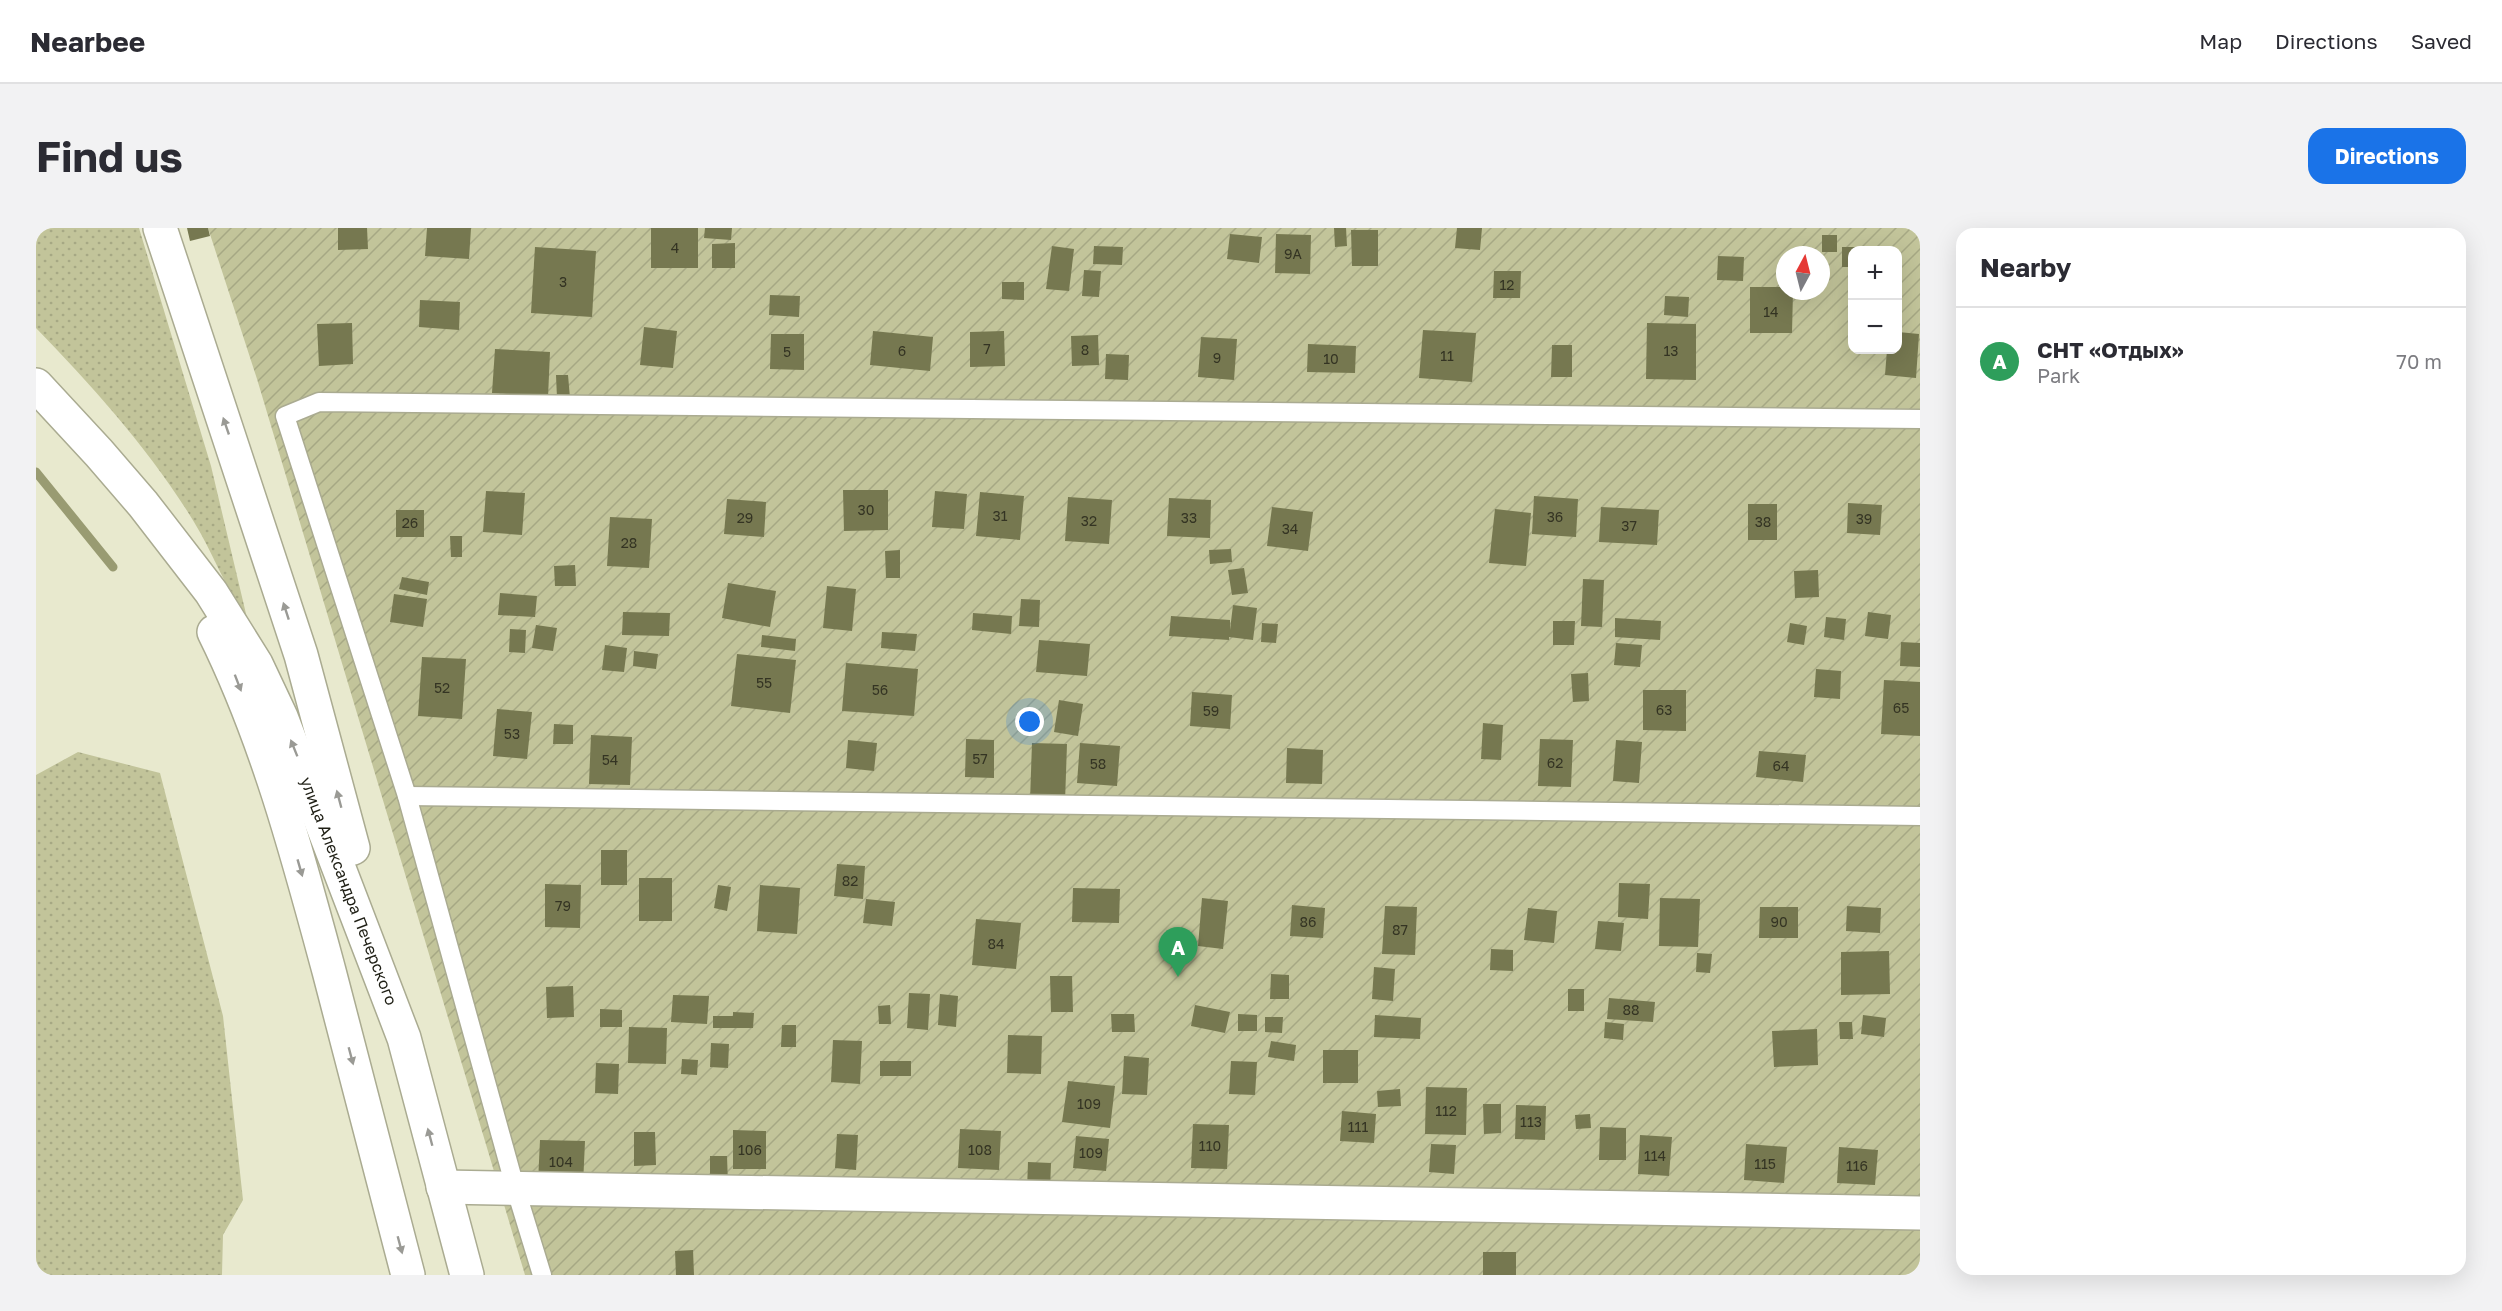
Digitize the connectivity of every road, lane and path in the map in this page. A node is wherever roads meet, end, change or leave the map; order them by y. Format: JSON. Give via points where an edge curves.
{"nodes":[{"id":1,"x":160,"y":228,"type":"edge"},
{"id":2,"x":36,"y":385,"type":"edge"},
{"id":3,"x":1920,"y":418,"type":"edge"},
{"id":4,"x":167,"y":536,"type":"junction"},
{"id":5,"x":407,"y":796,"type":"junction"},
{"id":6,"x":1920,"y":816,"type":"edge"},
{"id":7,"x":404,"y":1038,"type":"junction"},
{"id":8,"x":515,"y":1186,"type":"junction"},
{"id":9,"x":443,"y":1187,"type":"junction"},
{"id":10,"x":1920,"y":1213,"type":"edge"},
{"id":11,"x":408,"y":1275,"type":"edge"},
{"id":12,"x":467,"y":1275,"type":"edge"},
{"id":13,"x":542,"y":1275,"type":"edge"}],
"edges":[{"from":7,"to":1,"type":"main road","one_way":true,"via":[[301,655]]},
{"from":2,"to":4,"type":"main road","name":"улица Александра Печерского","via":[[99,453]]},
{"from":3,"to":5,"type":"lane","via":[[319,402],[285,416]]},
{"from":7,"to":4,"type":"main road","name":"улица Александра Печерского","one_way":true,"via":[[281,717],[256,664],[211,592]]},
{"from":4,"to":11,"type":"main road","name":"улица Александра Печерского","one_way":true,"via":[[231,665],[279,795]]},
{"from":5,"to":6,"type":"lane"},
{"from":5,"to":8,"type":"lane"},
{"from":9,"to":7,"type":"main road","name":"улица Александра Печерского","one_way":true},
{"from":8,"to":9,"type":"main road"},
{"from":8,"to":10,"type":"main road"},
{"from":8,"to":13,"type":"lane"},
{"from":9,"to":12,"type":"main road","name":"улица Александра Печерского"}]}
